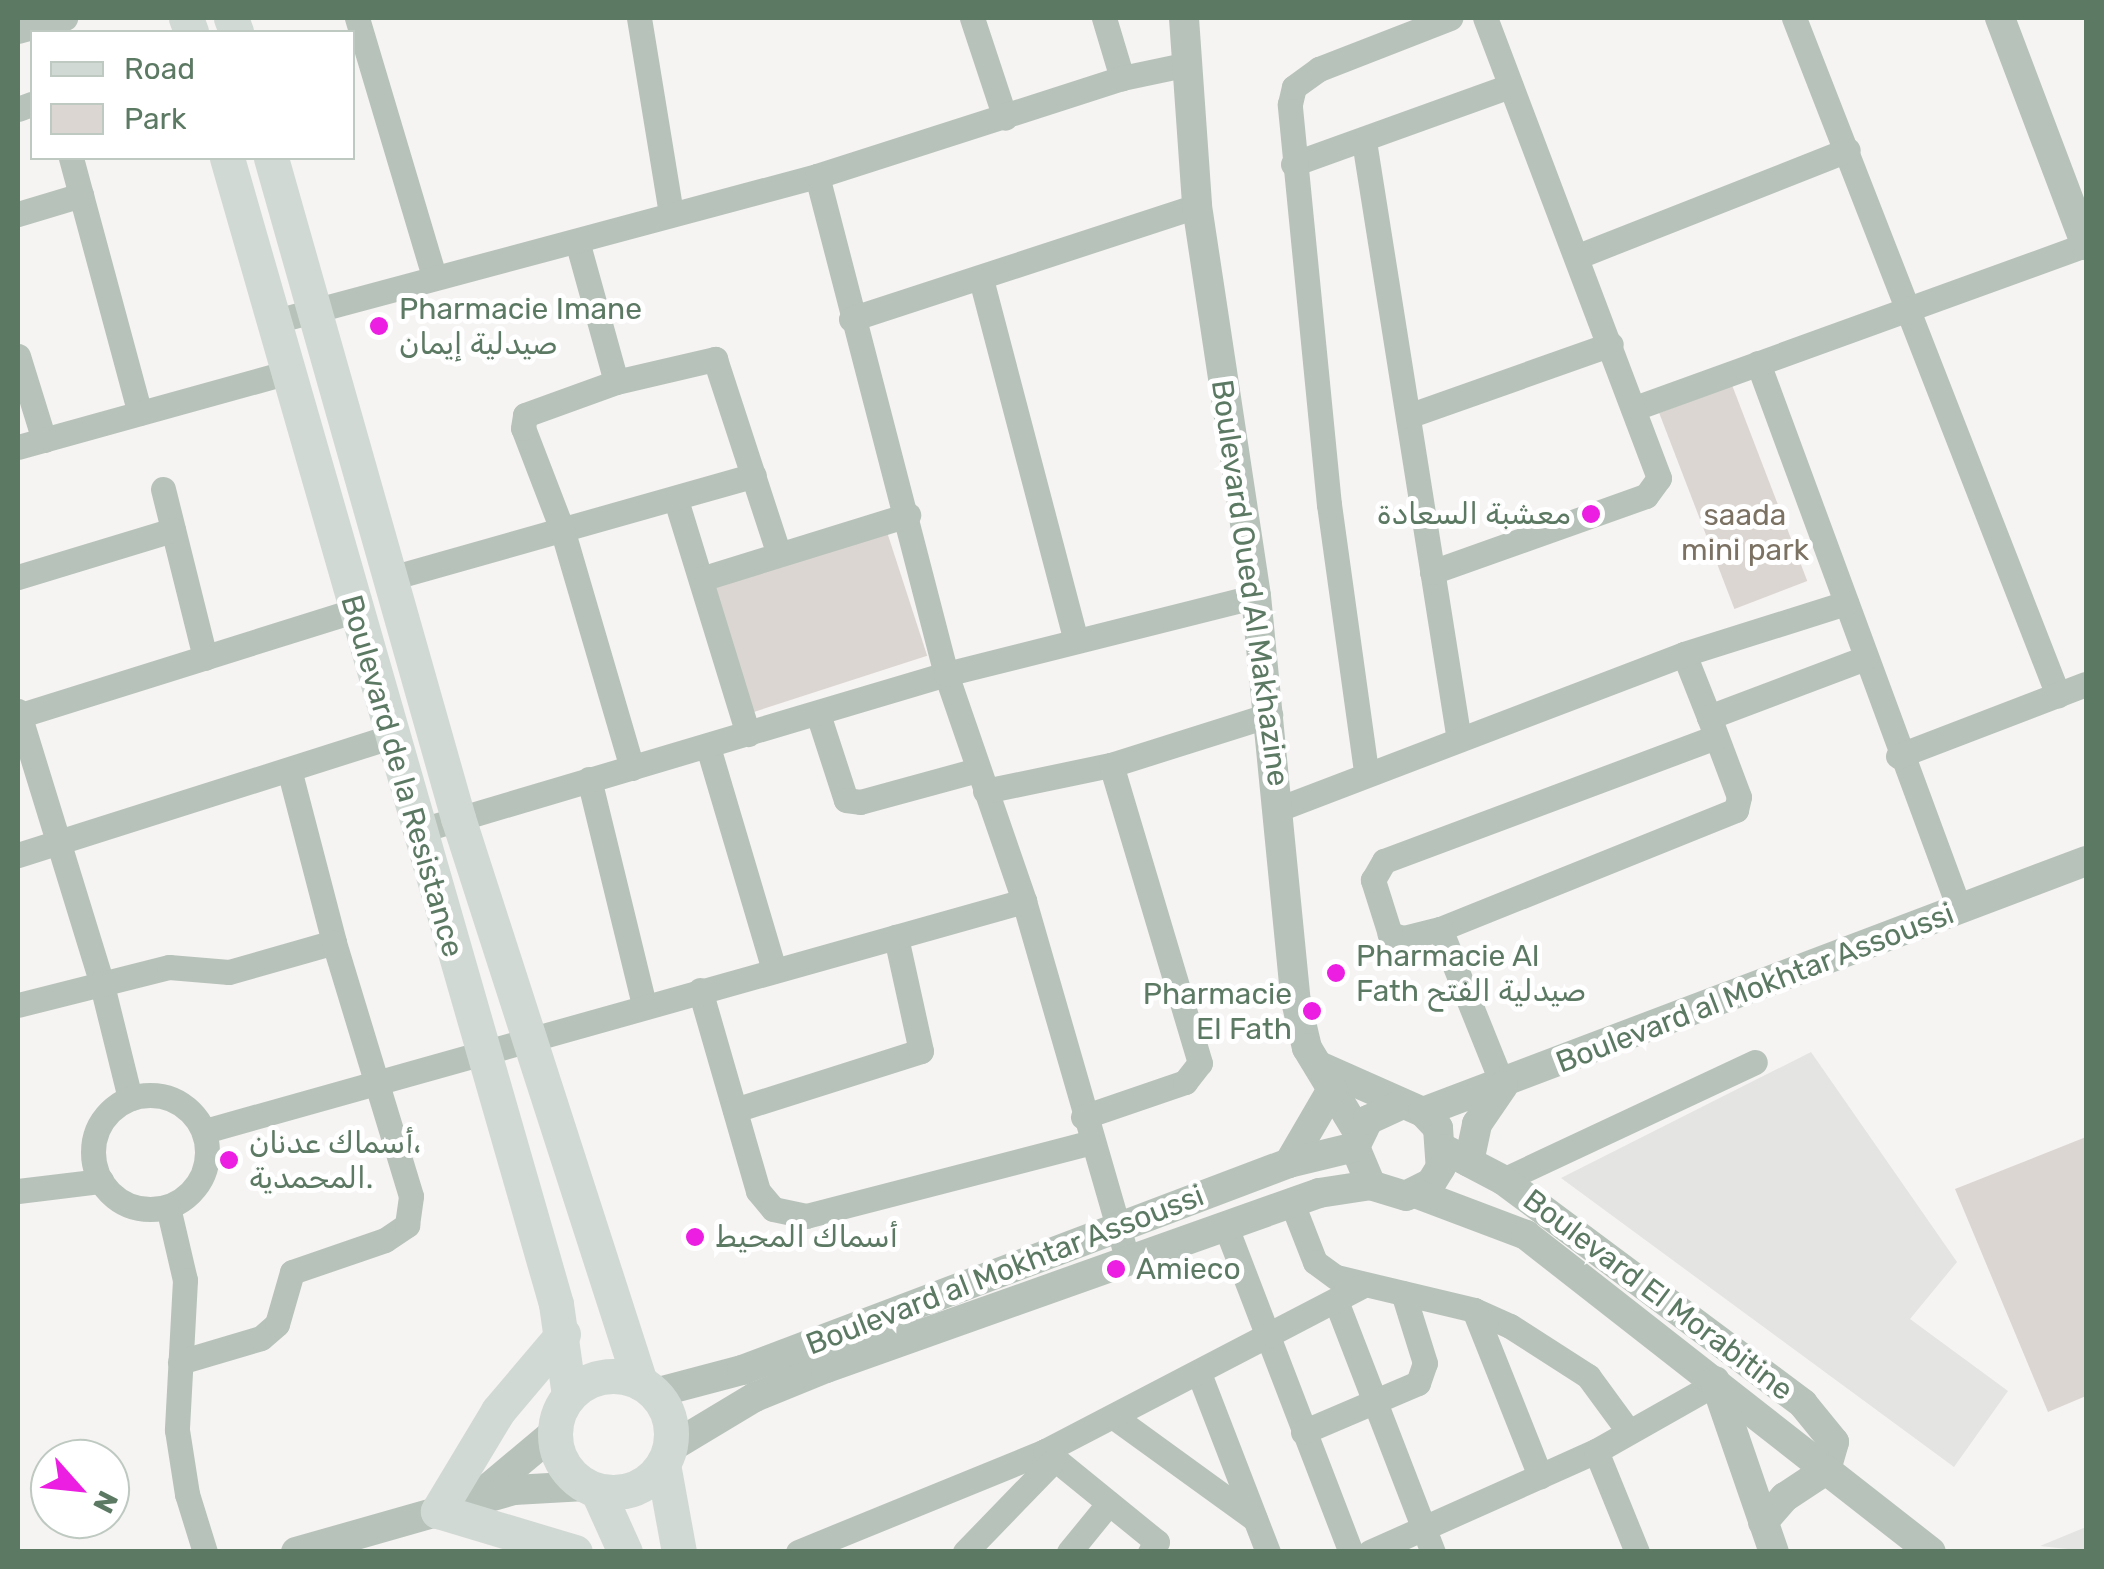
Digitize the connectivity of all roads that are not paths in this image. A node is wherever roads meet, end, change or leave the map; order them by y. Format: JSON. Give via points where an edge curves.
{"nodes":[{"id":1,"x":65,"y":18,"type":"edge"},
{"id":2,"x":357,"y":18,"type":"edge"},
{"id":3,"x":639,"y":18,"type":"edge"},
{"id":4,"x":972,"y":18,"type":"edge"},
{"id":5,"x":1104,"y":18,"type":"edge"},
{"id":6,"x":1184,"y":18,"type":"edge"},
{"id":7,"x":1450,"y":18,"type":"edge"},
{"id":8,"x":1485,"y":18,"type":"edge"},
{"id":9,"x":1794,"y":18,"type":"edge"},
{"id":10,"x":2000,"y":18,"type":"edge"},
{"id":11,"x":20,"y":26,"type":"edge"},
{"id":12,"x":1189,"y":64,"type":"junction"},
{"id":13,"x":1122,"y":78,"type":"junction"},
{"id":14,"x":1510,"y":86,"type":"junction"},
{"id":15,"x":1005,"y":118,"type":"junction"},
{"id":16,"x":1364,"y":141,"type":"junction"},
{"id":17,"x":1848,"y":150,"type":"junction"},
{"id":18,"x":72,"y":160,"type":"edge"},
{"id":19,"x":228,"y":160,"type":"edge"},
{"id":20,"x":272,"y":160,"type":"edge"},
{"id":21,"x":1293,"y":164,"type":"junction"},
{"id":22,"x":816,"y":176,"type":"junction"},
{"id":23,"x":81,"y":195,"type":"junction"},
{"id":24,"x":1197,"y":206,"type":"junction"},
{"id":25,"x":18,"y":214,"type":"edge"},
{"id":26,"x":672,"y":214,"type":"junction"},
{"id":27,"x":576,"y":242,"type":"junction"},
{"id":28,"x":2086,"y":245,"type":"edge"},
{"id":29,"x":1576,"y":256,"type":"junction"},
{"id":30,"x":434,"y":276,"type":"junction"},
{"id":31,"x":981,"y":279,"type":"junction"},
{"id":32,"x":1910,"y":306,"type":"junction"},
{"id":33,"x":312,"y":311,"type":"junction"},
{"id":34,"x":851,"y":318,"type":"junction"},
{"id":35,"x":272,"y":322,"type":"junction"},
{"id":36,"x":1610,"y":344,"type":"junction"},
{"id":37,"x":18,"y":356,"type":"edge"},
{"id":38,"x":1758,"y":363,"type":"junction"},
{"id":39,"x":285,"y":373,"type":"junction"},
{"id":40,"x":616,"y":382,"type":"junction"},
{"id":41,"x":1635,"y":408,"type":"junction"},
{"id":42,"x":140,"y":413,"type":"junction"},
{"id":43,"x":1408,"y":416,"type":"junction"},
{"id":44,"x":44,"y":440,"type":"junction"},
{"id":45,"x":18,"y":447,"type":"edge"},
{"id":46,"x":754,"y":475,"type":"junction"},
{"id":47,"x":163,"y":489,"type":"dead end"},
{"id":48,"x":676,"y":500,"type":"junction"},
{"id":49,"x":908,"y":515,"type":"junction"},
{"id":50,"x":174,"y":530,"type":"junction"},
{"id":51,"x":563,"y":532,"type":"junction"},
{"id":52,"x":778,"y":552,"type":"junction"},
{"id":53,"x":1432,"y":572,"type":"junction"},
{"id":54,"x":18,"y":577,"type":"edge"},
{"id":55,"x":391,"y":578,"type":"junction"},
{"id":56,"x":700,"y":579,"type":"junction"},
{"id":57,"x":1256,"y":596,"type":"junction"},
{"id":58,"x":1846,"y":603,"type":"junction"},
{"id":59,"x":354,"y":611,"type":"junction"},
{"id":60,"x":1076,"y":641,"type":"junction"},
{"id":61,"x":1684,"y":654,"type":"junction"},
{"id":62,"x":205,"y":658,"type":"junction"},
{"id":63,"x":1865,"y":658,"type":"junction"},
{"id":64,"x":946,"y":674,"type":"junction"},
{"id":65,"x":2086,"y":684,"type":"edge"},
{"id":66,"x":2058,"y":695,"type":"junction"},
{"id":67,"x":818,"y":714,"type":"junction"},
{"id":68,"x":18,"y":715,"type":"edge"},
{"id":69,"x":1270,"y":715,"type":"junction"},
{"id":70,"x":1712,"y":727,"type":"junction"},
{"id":71,"x":748,"y":734,"type":"junction"},
{"id":72,"x":391,"y":737,"type":"junction"},
{"id":73,"x":1460,"y":740,"type":"junction"},
{"id":74,"x":708,"y":747,"type":"junction"},
{"id":75,"x":1898,"y":756,"type":"junction"},
{"id":76,"x":1110,"y":766,"type":"junction"},
{"id":77,"x":632,"y":768,"type":"junction"},
{"id":78,"x":1366,"y":772,"type":"junction"},
{"id":79,"x":290,"y":774,"type":"junction"},
{"id":80,"x":590,"y":779,"type":"junction"},
{"id":81,"x":981,"y":781,"type":"junction"},
{"id":82,"x":1281,"y":808,"type":"junction"},
{"id":83,"x":458,"y":818,"type":"junction"},
{"id":84,"x":418,"y":831,"type":"junction"},
{"id":85,"x":60,"y":843,"type":"junction"},
{"id":86,"x":18,"y":855,"type":"edge"},
{"id":87,"x":2086,"y":861,"type":"edge"},
{"id":88,"x":1024,"y":901,"type":"junction"},
{"id":89,"x":1960,"y":908,"type":"junction"},
{"id":90,"x":1440,"y":930,"type":"junction"},
{"id":91,"x":896,"y":938,"type":"junction"},
{"id":92,"x":334,"y":942,"type":"junction"},
{"id":93,"x":774,"y":970,"type":"junction"},
{"id":94,"x":101,"y":980,"type":"junction"},
{"id":95,"x":700,"y":990,"type":"junction"},
{"id":96,"x":18,"y":1005,"type":"edge"},
{"id":97,"x":644,"y":1005,"type":"junction"},
{"id":98,"x":526,"y":1038,"type":"junction"},
{"id":99,"x":482,"y":1050,"type":"junction"},
{"id":100,"x":1755,"y":1062,"type":"dead end"},
{"id":101,"x":1324,"y":1077,"type":"junction"},
{"id":102,"x":377,"y":1080,"type":"junction"},
{"id":103,"x":1503,"y":1086,"type":"junction"},
{"id":104,"x":130,"y":1098,"type":"junction"},
{"id":105,"x":1410,"y":1109,"type":"junction"},
{"id":106,"x":735,"y":1110,"type":"junction"},
{"id":107,"x":1083,"y":1117,"type":"junction"},
{"id":108,"x":204,"y":1131,"type":"junction"},
{"id":109,"x":1357,"y":1140,"type":"junction"},
{"id":110,"x":1089,"y":1143,"type":"junction"},
{"id":111,"x":1457,"y":1155,"type":"junction"},
{"id":112,"x":1289,"y":1164,"type":"junction"},
{"id":113,"x":1503,"y":1180,"type":"junction"},
{"id":114,"x":100,"y":1181,"type":"junction"},
{"id":115,"x":1370,"y":1185,"type":"junction"},
{"id":116,"x":18,"y":1192,"type":"edge"},
{"id":117,"x":1414,"y":1193,"type":"junction"},
{"id":118,"x":1292,"y":1203,"type":"junction"},
{"id":119,"x":168,"y":1208,"type":"junction"},
{"id":120,"x":1117,"y":1227,"type":"junction"},
{"id":121,"x":1226,"y":1227,"type":"junction"},
{"id":122,"x":1128,"y":1259,"type":"junction"},
{"id":123,"x":1364,"y":1285,"type":"junction"},
{"id":124,"x":1403,"y":1293,"type":"junction"},
{"id":125,"x":1336,"y":1300,"type":"junction"},
{"id":126,"x":1474,"y":1310,"type":"junction"},
{"id":127,"x":1698,"y":1326,"type":"junction"},
{"id":128,"x":563,"y":1334,"type":"junction"},
{"id":129,"x":1266,"y":1339,"type":"junction"},
{"id":130,"x":180,"y":1362,"type":"junction"},
{"id":131,"x":1200,"y":1376,"type":"junction"},
{"id":132,"x":1716,"y":1383,"type":"junction"},
{"id":133,"x":648,"y":1388,"type":"junction"},
{"id":134,"x":569,"y":1395,"type":"junction"},
{"id":135,"x":1372,"y":1405,"type":"junction"},
{"id":136,"x":1114,"y":1418,"type":"junction"},
{"id":137,"x":1303,"y":1432,"type":"junction"},
{"id":138,"x":1630,"y":1432,"type":"junction"},
{"id":139,"x":554,"y":1433,"type":"junction"},
{"id":140,"x":1596,"y":1450,"type":"junction"},
{"id":141,"x":1050,"y":1455,"type":"junction"},
{"id":142,"x":667,"y":1456,"type":"junction"},
{"id":143,"x":1826,"y":1470,"type":"junction"},
{"id":144,"x":1540,"y":1476,"type":"junction"},
{"id":145,"x":592,"y":1489,"type":"junction"},
{"id":146,"x":474,"y":1500,"type":"junction"},
{"id":147,"x":1109,"y":1503,"type":"junction"},
{"id":148,"x":438,"y":1510,"type":"junction"},
{"id":149,"x":1256,"y":1520,"type":"junction"},
{"id":150,"x":1762,"y":1522,"type":"junction"},
{"id":151,"x":1429,"y":1539,"type":"edge"},
{"id":152,"x":1159,"y":1548,"type":"edge"},
{"id":153,"x":205,"y":1552,"type":"edge"},
{"id":154,"x":296,"y":1552,"type":"edge"},
{"id":155,"x":575,"y":1552,"type":"edge"},
{"id":156,"x":625,"y":1552,"type":"edge"},
{"id":157,"x":679,"y":1552,"type":"edge"},
{"id":158,"x":798,"y":1552,"type":"edge"},
{"id":159,"x":965,"y":1552,"type":"edge"},
{"id":160,"x":1069,"y":1552,"type":"edge"},
{"id":161,"x":1268,"y":1552,"type":"edge"},
{"id":162,"x":1351,"y":1552,"type":"edge"},
{"id":163,"x":1370,"y":1552,"type":"edge"},
{"id":164,"x":1636,"y":1552,"type":"edge"},
{"id":165,"x":1774,"y":1552,"type":"edge"},
{"id":166,"x":1932,"y":1552,"type":"edge"}],
"edges":[{"from":1,"to":11,"type":"street"},
{"from":2,"to":30,"type":"street"},
{"from":3,"to":26,"type":"street"},
{"from":4,"to":15,"type":"street"},
{"from":5,"to":13,"type":"street"},
{"from":6,"to":12,"type":"street","name":"Boulevard Oued Al Makhazine"},
{"from":7,"to":21,"type":"street","via":[[1319,68],[1294,87],[1288,122]]},
{"from":8,"to":14,"type":"street"},
{"from":9,"to":17,"type":"street"},
{"from":10,"to":28,"type":"street"},
{"from":12,"to":13,"type":"street"},
{"from":12,"to":24,"type":"street","name":"Boulevard Oued Al Makhazine"},
{"from":13,"to":15,"type":"street"},
{"from":14,"to":16,"type":"street"},
{"from":14,"to":29,"type":"street"},
{"from":15,"to":22,"type":"street"},
{"from":16,"to":21,"type":"street"},
{"from":16,"to":43,"type":"street"},
{"from":17,"to":29,"type":"street"},
{"from":17,"to":32,"type":"street"},
{"from":18,"to":23,"type":"street"},
{"from":19,"to":35,"type":"main road","name":"Boulevard de la Resistance"},
{"from":20,"to":33,"type":"main road","name":"Boulevard de la Resistance"},
{"from":21,"to":78,"type":"street"},
{"from":22,"to":26,"type":"street"},
{"from":22,"to":34,"type":"street"},
{"from":23,"to":25,"type":"street"},
{"from":23,"to":42,"type":"street"},
{"from":24,"to":31,"type":"street"},
{"from":24,"to":57,"type":"street","name":"Boulevard Oued Al Makhazine"},
{"from":26,"to":27,"type":"street"},
{"from":27,"to":30,"type":"street"},
{"from":27,"to":40,"type":"street"},
{"from":28,"to":32,"type":"street"},
{"from":29,"to":36,"type":"street"},
{"from":30,"to":33,"type":"street"},
{"from":31,"to":34,"type":"street"},
{"from":31,"to":60,"type":"street"},
{"from":32,"to":38,"type":"street"},
{"from":32,"to":66,"type":"street"},
{"from":33,"to":35,"type":"street"},
{"from":33,"to":55,"type":"main road","name":"Boulevard de la Resistance"},
{"from":34,"to":49,"type":"street"},
{"from":35,"to":39,"type":"main road","name":"Boulevard de la Resistance"},
{"from":36,"to":41,"type":"street"},
{"from":36,"to":43,"type":"street"},
{"from":37,"to":44,"type":"street"},
{"from":38,"to":41,"type":"street"},
{"from":38,"to":58,"type":"street"},
{"from":39,"to":42,"type":"street"},
{"from":39,"to":59,"type":"main road","name":"Boulevard de la Resistance"},
{"from":40,"to":46,"type":"street","via":[[715,360]]},
{"from":40,"to":51,"type":"street","via":[[525,414],[523,428]]},
{"from":41,"to":53,"type":"street","via":[[1659,478],[1654,491]]},
{"from":42,"to":44,"type":"street"},
{"from":43,"to":53,"type":"street"},
{"from":44,"to":45,"type":"street"},
{"from":46,"to":48,"type":"street"},
{"from":46,"to":52,"type":"street"},
{"from":47,"to":50,"type":"street"},
{"from":48,"to":51,"type":"street"},
{"from":48,"to":56,"type":"street"},
{"from":49,"to":52,"type":"street"},
{"from":49,"to":64,"type":"street"},
{"from":50,"to":54,"type":"street"},
{"from":50,"to":62,"type":"street"},
{"from":51,"to":55,"type":"street"},
{"from":51,"to":77,"type":"street"},
{"from":52,"to":56,"type":"street"},
{"from":53,"to":73,"type":"street"},
{"from":55,"to":83,"type":"main road","name":"Boulevard de la Resistance"},
{"from":56,"to":71,"type":"street"},
{"from":57,"to":60,"type":"street"},
{"from":57,"to":69,"type":"street","name":"Boulevard Oued Al Makhazine"},
{"from":58,"to":61,"type":"street"},
{"from":58,"to":63,"type":"street"},
{"from":59,"to":62,"type":"street"},
{"from":59,"to":72,"type":"main road","name":"Boulevard de la Resistance"},
{"from":60,"to":64,"type":"street"},
{"from":61,"to":70,"type":"street"},
{"from":61,"to":73,"type":"street"},
{"from":62,"to":68,"type":"street"},
{"from":63,"to":70,"type":"street"},
{"from":63,"to":75,"type":"street"},
{"from":64,"to":67,"type":"street"},
{"from":64,"to":81,"type":"street"},
{"from":65,"to":66,"type":"street"},
{"from":66,"to":75,"type":"street"},
{"from":67,"to":71,"type":"street"},
{"from":67,"to":81,"type":"street","via":[[846,800]]},
{"from":68,"to":85,"type":"street"},
{"from":69,"to":76,"type":"street"},
{"from":69,"to":82,"type":"street","name":"Boulevard Oued Al Makhazine"},
{"from":70,"to":90,"type":"street","via":[[1739,798],[1736,810]]},
{"from":70,"to":90,"type":"street","via":[[1378,866],[1372,880],[1390,934]]},
{"from":71,"to":74,"type":"street"},
{"from":72,"to":79,"type":"street"},
{"from":72,"to":84,"type":"main road","name":"Boulevard de la Resistance"},
{"from":73,"to":78,"type":"street"},
{"from":74,"to":77,"type":"street"},
{"from":74,"to":93,"type":"street"},
{"from":75,"to":89,"type":"street"},
{"from":76,"to":81,"type":"street"},
{"from":76,"to":107,"type":"street","via":[[1200,1063],[1185,1082]]},
{"from":77,"to":80,"type":"street"},
{"from":78,"to":82,"type":"street"},
{"from":79,"to":85,"type":"street"},
{"from":79,"to":92,"type":"street"},
{"from":80,"to":83,"type":"street"},
{"from":80,"to":97,"type":"street"},
{"from":81,"to":88,"type":"street"},
{"from":82,"to":101,"type":"street","name":"Boulevard Oued Al Makhazine","via":[[1296,1001]]},
{"from":83,"to":84,"type":"street"},
{"from":83,"to":98,"type":"main road","name":"Boulevard de la Resistance"},
{"from":84,"to":99,"type":"main road","name":"Boulevard de la Resistance"},
{"from":85,"to":86,"type":"street"},
{"from":85,"to":94,"type":"street"},
{"from":87,"to":89,"type":"street","name":"Boulevard al Mokhtar Assoussi"},
{"from":88,"to":91,"type":"street"},
{"from":88,"to":107,"type":"street"},
{"from":89,"to":103,"type":"street","name":"Boulevard al Mokhtar Assoussi"},
{"from":90,"to":103,"type":"street"},
{"from":91,"to":93,"type":"street"},
{"from":91,"to":106,"type":"street","via":[[921,1051]]},
{"from":92,"to":94,"type":"street","via":[[230,972],[169,967]]},
{"from":92,"to":102,"type":"street"},
{"from":93,"to":95,"type":"street"},
{"from":94,"to":96,"type":"street"},
{"from":94,"to":104,"type":"street"},
{"from":95,"to":97,"type":"street"},
{"from":95,"to":106,"type":"street"},
{"from":97,"to":98,"type":"street"},
{"from":98,"to":99,"type":"street"},
{"from":98,"to":133,"type":"main road","name":"Boulevard de la Resistance"},
{"from":99,"to":102,"type":"street"},
{"from":99,"to":128,"type":"main road","name":"Boulevard de la Resistance"},
{"from":100,"to":113,"type":"street"},
{"from":101,"to":105,"type":"street"},
{"from":101,"to":109,"type":"street","name":"Boulevard Oued Al Makhazine"},
{"from":101,"to":112,"type":"street"},
{"from":102,"to":108,"type":"street"},
{"from":102,"to":130,"type":"street","via":[[411,1196],[407,1225],[384,1240],[292,1272],[277,1324],[261,1338]]},
{"from":103,"to":105,"type":"street","name":"Boulevard al Mokhtar Assoussi"},
{"from":103,"to":111,"type":"street"},
{"from":104,"to":108,"type":"street","via":[[169,1097],[194,1114]]},
{"from":104,"to":114,"type":"street","via":[[101,1122],[94,1140]]},
{"from":105,"to":109,"type":"street","via":[[1368,1120]]},
{"from":105,"to":111,"type":"street","via":[[1438,1128]]},
{"from":106,"to":110,"type":"street","via":[[758,1191],[788,1215]]},
{"from":107,"to":110,"type":"street"},
{"from":108,"to":119,"type":"street","via":[[202,1178]]},
{"from":109,"to":112,"type":"street","name":"Boulevard al Mokhtar Assoussi"},
{"from":109,"to":115,"type":"street","via":[[1358,1168]]},
{"from":110,"to":120,"type":"street"},
{"from":111,"to":113,"type":"street","name":"Boulevard El Morabitine"},
{"from":111,"to":117,"type":"street"},
{"from":112,"to":120,"type":"street","name":"Boulevard al Mokhtar Assoussi"},
{"from":113,"to":127,"type":"street","name":"Boulevard El Morabitine"},
{"from":114,"to":116,"type":"street"},
{"from":114,"to":119,"type":"street","via":[[123,1203]]},
{"from":115,"to":117,"type":"street","via":[[1395,1196]]},
{"from":115,"to":118,"type":"street","name":"Boulevard al Mokhtar Assoussi"},
{"from":117,"to":132,"type":"street","name":"Boulevard El Morabitine","via":[[1526,1236]]},
{"from":118,"to":121,"type":"street","name":"Boulevard al Mokhtar Assoussi"},
{"from":118,"to":123,"type":"street","via":[[1315,1262]]},
{"from":119,"to":130,"type":"street","via":[[185,1280]]},
{"from":120,"to":122,"type":"street"},
{"from":120,"to":133,"type":"street","name":"Boulevard al Mokhtar Assoussi","via":[[742,1370]]},
{"from":121,"to":122,"type":"street","name":"Boulevard al Mokhtar Assoussi"},
{"from":121,"to":129,"type":"street"},
{"from":122,"to":142,"type":"street","name":"Boulevard al Mokhtar Assoussi","via":[[773,1390]]},
{"from":123,"to":124,"type":"street"},
{"from":123,"to":125,"type":"street"},
{"from":124,"to":126,"type":"street"},
{"from":124,"to":135,"type":"street","via":[[1425,1372],[1418,1383]]},
{"from":125,"to":129,"type":"street"},
{"from":125,"to":135,"type":"street"},
{"from":126,"to":138,"type":"street","via":[[1552,1349],[1588,1376]]},
{"from":126,"to":144,"type":"street"},
{"from":127,"to":132,"type":"street"},
{"from":127,"to":143,"type":"street","name":"Boulevard El Morabitine","via":[[1821,1422],[1834,1442]]},
{"from":128,"to":134,"type":"main road","name":"Boulevard de la Resistance"},
{"from":128,"to":148,"type":"main road","via":[[498,1410]]},
{"from":129,"to":131,"type":"street"},
{"from":129,"to":137,"type":"street"},
{"from":130,"to":153,"type":"street","via":[[180,1463]]},
{"from":131,"to":136,"type":"street"},
{"from":131,"to":149,"type":"street"},
{"from":132,"to":138,"type":"street"},
{"from":132,"to":143,"type":"street","name":"Boulevard El Morabitine"},
{"from":132,"to":150,"type":"street"},
{"from":133,"to":134,"type":"main road","via":[[603,1376]]},
{"from":133,"to":142,"type":"main road","via":[[667,1410]]},
{"from":134,"to":139,"type":"main road"},
{"from":135,"to":137,"type":"street"},
{"from":135,"to":151,"type":"street"},
{"from":136,"to":141,"type":"street"},
{"from":136,"to":149,"type":"street"},
{"from":137,"to":162,"type":"street"},
{"from":138,"to":140,"type":"street"},
{"from":139,"to":145,"type":"main road","via":[[562,1464]]},
{"from":139,"to":146,"type":"street"},
{"from":140,"to":144,"type":"street"},
{"from":140,"to":164,"type":"street"},
{"from":141,"to":147,"type":"street"},
{"from":141,"to":158,"type":"street"},
{"from":141,"to":159,"type":"street"},
{"from":142,"to":145,"type":"main road","via":[[635,1489]]},
{"from":142,"to":157,"type":"main road"},
{"from":143,"to":150,"type":"street"},
{"from":143,"to":166,"type":"street","name":"Boulevard El Morabitine"},
{"from":144,"to":151,"type":"street"},
{"from":145,"to":146,"type":"street","via":[[514,1490]]},
{"from":145,"to":156,"type":"main road"},
{"from":146,"to":148,"type":"street"},
{"from":147,"to":152,"type":"street"},
{"from":147,"to":160,"type":"street"},
{"from":148,"to":154,"type":"street"},
{"from":148,"to":155,"type":"main road"},
{"from":149,"to":161,"type":"street"},
{"from":150,"to":165,"type":"street"},
{"from":151,"to":163,"type":"street"}]}
